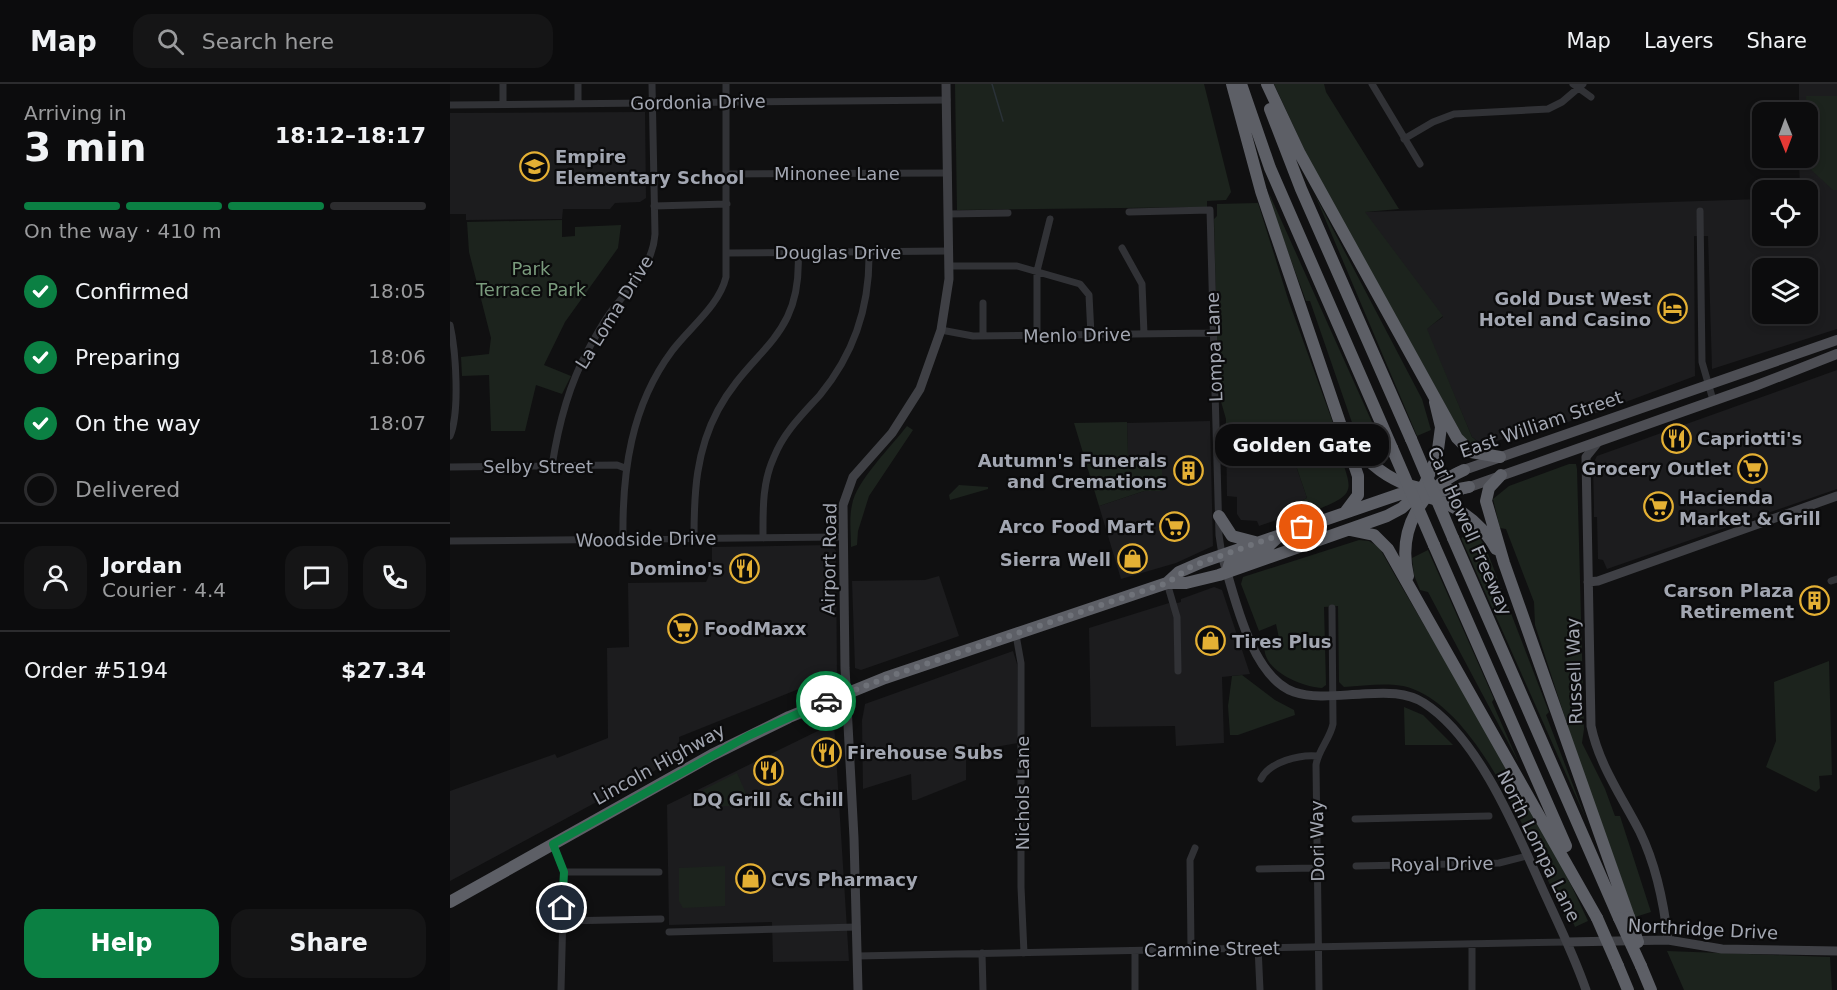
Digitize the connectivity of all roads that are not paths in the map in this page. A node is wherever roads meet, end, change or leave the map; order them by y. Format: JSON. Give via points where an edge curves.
{"nodes":[{"id":1,"x":502,"y":84,"type":"edge"},
{"id":2,"x":578,"y":84,"type":"edge"},
{"id":3,"x":652,"y":84,"type":"edge"},
{"id":4,"x":726,"y":84,"type":"edge"},
{"id":5,"x":946,"y":84,"type":"edge"},
{"id":6,"x":1232,"y":84,"type":"edge"},
{"id":7,"x":1241,"y":84,"type":"edge"},
{"id":8,"x":1265,"y":84,"type":"edge"},
{"id":9,"x":1372,"y":84,"type":"edge"},
{"id":10,"x":1579,"y":85,"type":"edge"},
{"id":11,"x":1591,"y":97,"type":"dead end"},
{"id":12,"x":947,"y":100,"type":"junction"},
{"id":13,"x":652,"y":102,"type":"junction"},
{"id":14,"x":726,"y":102,"type":"junction"},
{"id":15,"x":578,"y":103,"type":"junction"},
{"id":16,"x":503,"y":104,"type":"junction"},
{"id":17,"x":450,"y":105,"type":"edge"},
{"id":18,"x":1404,"y":139,"type":"junction"},
{"id":19,"x":1420,"y":164,"type":"dead end"},
{"id":20,"x":948,"y":172,"type":"junction"},
{"id":21,"x":726,"y":174,"type":"junction"},
{"id":22,"x":727,"y":204,"type":"junction"},
{"id":23,"x":654,"y":206,"type":"junction"},
{"id":24,"x":1700,"y":211,"type":"dead end"},
{"id":25,"x":1129,"y":212,"type":"dead end"},
{"id":26,"x":1008,"y":213,"type":"dead end"},
{"id":27,"x":948,"y":214,"type":"junction"},
{"id":28,"x":1050,"y":219,"type":"dead end"},
{"id":29,"x":1122,"y":248,"type":"dead end"},
{"id":30,"x":948,"y":251,"type":"junction"},
{"id":31,"x":798,"y":252,"type":"junction"},
{"id":32,"x":869,"y":252,"type":"junction"},
{"id":33,"x":728,"y":253,"type":"junction"},
{"id":34,"x":949,"y":266,"type":"junction"},
{"id":35,"x":1037,"y":271,"type":"junction"},
{"id":36,"x":983,"y":303,"type":"dead end"},
{"id":37,"x":450,"y":325,"type":"edge"},
{"id":38,"x":941,"y":330,"type":"junction"},
{"id":39,"x":1213,"y":333,"type":"junction"},
{"id":40,"x":1144,"y":334,"type":"junction"},
{"id":41,"x":1037,"y":335,"type":"junction"},
{"id":42,"x":1091,"y":335,"type":"junction"},
{"id":43,"x":983,"y":336,"type":"junction"},
{"id":44,"x":1837,"y":340,"type":"edge"},
{"id":45,"x":1837,"y":354,"type":"edge"},
{"id":46,"x":1708,"y":386,"type":"junction"},
{"id":47,"x":1713,"y":400,"type":"junction"},
{"id":48,"x":1435,"y":402,"type":"junction"},
{"id":49,"x":1343,"y":427,"type":"junction"},
{"id":50,"x":450,"y":436,"type":"edge"},
{"id":51,"x":1600,"y":440,"type":"junction"},
{"id":52,"x":1569,"y":451,"type":"junction"},
{"id":53,"x":1500,"y":457,"type":"junction"},
{"id":54,"x":1586,"y":457,"type":"junction"},
{"id":55,"x":552,"y":466,"type":"junction"},
{"id":56,"x":450,"y":467,"type":"edge"},
{"id":57,"x":625,"y":468,"type":"junction"},
{"id":58,"x":1464,"y":470,"type":"joint"},
{"id":59,"x":1501,"y":476,"type":"junction"},
{"id":60,"x":1469,"y":487,"type":"joint"},
{"id":61,"x":1423,"y":493,"type":"junction"},
{"id":62,"x":1837,"y":496,"type":"edge"},
{"id":63,"x":1346,"y":511,"type":"junction"},
{"id":64,"x":1219,"y":516,"type":"junction"},
{"id":65,"x":1347,"y":530,"type":"junction"},
{"id":66,"x":1280,"y":535,"type":"junction"},
{"id":67,"x":842,"y":537,"type":"junction"},
{"id":68,"x":694,"y":538,"type":"junction"},
{"id":69,"x":764,"y":538,"type":"junction"},
{"id":70,"x":623,"y":539,"type":"junction"},
{"id":71,"x":450,"y":541,"type":"edge"},
{"id":72,"x":1259,"y":542,"type":"junction"},
{"id":73,"x":1222,"y":555,"type":"junction"},
{"id":74,"x":1504,"y":563,"type":"junction"},
{"id":75,"x":1227,"y":572,"type":"junction"},
{"id":76,"x":1588,"y":582,"type":"junction"},
{"id":77,"x":1167,"y":583,"type":"junction"},
{"id":78,"x":1417,"y":597,"type":"junction"},
{"id":79,"x":1332,"y":608,"type":"dead end"},
{"id":80,"x":1016,"y":634,"type":"junction"},
{"id":81,"x":1178,"y":671,"type":"dead end"},
{"id":82,"x":848,"y":692,"type":"junction"},
{"id":83,"x":1334,"y":695,"type":"junction"},
{"id":84,"x":1318,"y":756,"type":"junction"},
{"id":85,"x":1262,"y":779,"type":"dead end"},
{"id":86,"x":1489,"y":816,"type":"dead end"},
{"id":87,"x":1355,"y":819,"type":"dead end"},
{"id":88,"x":553,"y":844,"type":"junction"},
{"id":89,"x":1194,"y":848,"type":"dead end"},
{"id":90,"x":1527,"y":856,"type":"junction"},
{"id":91,"x":1356,"y":866,"type":"dead end"},
{"id":92,"x":1318,"y":868,"type":"junction"},
{"id":93,"x":1259,"y":869,"type":"dead end"},
{"id":94,"x":564,"y":872,"type":"junction"},
{"id":95,"x":659,"y":872,"type":"dead end"},
{"id":96,"x":450,"y":902,"type":"edge"},
{"id":97,"x":1624,"y":917,"type":"junction"},
{"id":98,"x":1597,"y":918,"type":"junction"},
{"id":99,"x":660,"y":919,"type":"dead end"},
{"id":100,"x":561,"y":921,"type":"junction"},
{"id":101,"x":857,"y":927,"type":"junction"},
{"id":102,"x":669,"y":932,"type":"dead end"},
{"id":103,"x":1668,"y":940,"type":"junction"},
{"id":104,"x":1567,"y":942,"type":"junction"},
{"id":105,"x":1472,"y":944,"type":"junction"},
{"id":106,"x":1319,"y":946,"type":"junction"},
{"id":107,"x":1258,"y":947,"type":"junction"},
{"id":108,"x":1191,"y":949,"type":"junction"},
{"id":109,"x":1135,"y":951,"type":"junction"},
{"id":110,"x":1837,"y":951,"type":"edge"},
{"id":111,"x":1024,"y":952,"type":"junction"},
{"id":112,"x":982,"y":953,"type":"junction"},
{"id":113,"x":857,"y":956,"type":"junction"},
{"id":114,"x":1650,"y":988,"type":"edge"},
{"id":115,"x":561,"y":990,"type":"edge"},
{"id":116,"x":858,"y":990,"type":"edge"},
{"id":117,"x":983,"y":990,"type":"edge"},
{"id":118,"x":1135,"y":990,"type":"edge"},
{"id":119,"x":1260,"y":990,"type":"edge"},
{"id":120,"x":1319,"y":990,"type":"edge"},
{"id":121,"x":1472,"y":990,"type":"edge"},
{"id":122,"x":1586,"y":990,"type":"edge"},
{"id":123,"x":1628,"y":990,"type":"edge"}],
"edges":[{"from":1,"to":16,"type":"street"},
{"from":2,"to":15,"type":"street"},
{"from":3,"to":13,"type":"street","name":"La Loma Drive"},
{"from":4,"to":14,"type":"street"},
{"from":5,"to":12,"type":"street","name":"Airport Road"},
{"from":6,"to":49,"type":"highway","via":[[1261,191]]},
{"from":7,"to":98,"type":"highway","name":"Carl Howell Freeway","bridge":true,"via":[[1274,177]]},
{"from":8,"to":48,"type":"highway"},
{"from":8,"to":97,"type":"highway","name":"Carl Howell Freeway","bridge":true,"via":[[1285,149],[1453,538]]},
{"from":9,"to":18,"type":"street"},
{"from":10,"to":11,"type":"street"},
{"from":10,"to":18,"type":"street","via":[[1562,102],[1548,109],[1454,114]]},
{"from":12,"to":14,"type":"street","name":"Gordonia Drive"},
{"from":12,"to":20,"type":"street","name":"Airport Road"},
{"from":13,"to":14,"type":"street","name":"Gordonia Drive"},
{"from":13,"to":15,"type":"street","name":"Gordonia Drive"},
{"from":13,"to":23,"type":"street","name":"La Loma Drive"},
{"from":14,"to":21,"type":"street"},
{"from":15,"to":16,"type":"street","name":"Gordonia Drive"},
{"from":16,"to":17,"type":"street","name":"Gordonia Drive"},
{"from":18,"to":19,"type":"street"},
{"from":20,"to":21,"type":"street","name":"Minonee Lane"},
{"from":20,"to":27,"type":"street","name":"Airport Road"},
{"from":21,"to":22,"type":"street"},
{"from":22,"to":23,"type":"street"},
{"from":22,"to":33,"type":"street"},
{"from":23,"to":55,"type":"street","name":"La Loma Drive","via":[[655,241],[650,259],[585,354],[560,423]]},
{"from":24,"to":46,"type":"street","via":[[1702,362]]},
{"from":25,"to":39,"type":"street","name":"Lompa Lane","via":[[1210,210]]},
{"from":26,"to":27,"type":"street"},
{"from":27,"to":30,"type":"street","name":"Airport Road"},
{"from":28,"to":35,"type":"street"},
{"from":29,"to":40,"type":"street","via":[[1143,284]]},
{"from":30,"to":32,"type":"street","name":"Douglas Drive"},
{"from":30,"to":34,"type":"street","name":"Airport Road"},
{"from":31,"to":32,"type":"street","name":"Douglas Drive"},
{"from":31,"to":33,"type":"street","name":"Douglas Drive"},
{"from":31,"to":68,"type":"street","via":[[796,293],[787,318],[769,348],[726,397],[705,440],[695,484]]},
{"from":32,"to":69,"type":"street","via":[[867,293],[850,348],[829,383],[785,436],[770,465],[764,494]]},
{"from":33,"to":57,"type":"street","via":[[721,292],[670,353],[648,394],[633,432]]},
{"from":34,"to":35,"type":"street","via":[[1012,265]]},
{"from":34,"to":38,"type":"street","name":"Airport Road"},
{"from":35,"to":41,"type":"street"},
{"from":35,"to":42,"type":"street","via":[[1086,288]]},
{"from":36,"to":43,"type":"street"},
{"from":37,"to":50,"type":"street","via":[[455,410]]},
{"from":38,"to":43,"type":"street","name":"Menlo Drive"},
{"from":38,"to":67,"type":"street","name":"Airport Road","via":[[914,399],[892,433],[851,482],[844,501]]},
{"from":39,"to":40,"type":"street","name":"Menlo Drive"},
{"from":39,"to":64,"type":"street","name":"Lompa Lane"},
{"from":40,"to":42,"type":"street","name":"Menlo Drive"},
{"from":41,"to":42,"type":"street","name":"Menlo Drive"},
{"from":41,"to":43,"type":"street","name":"Menlo Drive"},
{"from":44,"to":46,"type":"main road","name":"East William Street"},
{"from":45,"to":47,"type":"main road","name":"East William Street"},
{"from":46,"to":47,"type":"street"},
{"from":46,"to":53,"type":"main road","name":"East William Street"},
{"from":47,"to":51,"type":"main road","name":"East William Street"},
{"from":48,"to":53,"type":"highway","via":[[1464,448]]},
{"from":48,"to":61,"type":"highway","via":[[1440,443]]},
{"from":49,"to":61,"type":"highway","via":[[1371,465]]},
{"from":49,"to":63,"type":"highway","via":[[1360,487]]},
{"from":51,"to":52,"type":"main road","name":"East William Street"},
{"from":51,"to":54,"type":"street"},
{"from":52,"to":54,"type":"street"},
{"from":52,"to":59,"type":"main road","name":"East William Street"},
{"from":53,"to":58,"type":"main road","name":"East William Street"},
{"from":54,"to":76,"type":"street","name":"Russell Way"},
{"from":55,"to":56,"type":"street","name":"Selby Street"},
{"from":55,"to":57,"type":"street","name":"Selby Street"},
{"from":57,"to":70,"type":"street"},
{"from":58,"to":61,"type":"highway"},
{"from":59,"to":60,"type":"main road","name":"East William Street"},
{"from":59,"to":74,"type":"highway","via":[[1491,485],[1486,499]]},
{"from":60,"to":61,"type":"highway"},
{"from":61,"to":63,"type":"highway","via":[[1400,494]]},
{"from":61,"to":65,"type":"highway","via":[[1387,516]]},
{"from":61,"to":74,"type":"highway","via":[[1479,525]]},
{"from":61,"to":78,"type":"highway","via":[[1405,550],[1408,577]]},
{"from":62,"to":76,"type":"street"},
{"from":63,"to":66,"type":"highway"},
{"from":64,"to":72,"type":"highway","via":[[1234,537]]},
{"from":64,"to":73,"type":"street","name":"Lompa Lane"},
{"from":65,"to":75,"type":"highway"},
{"from":65,"to":78,"type":"highway","via":[[1369,533],[1381,540]]},
{"from":66,"to":72,"type":"highway"},
{"from":66,"to":75,"type":"highway","via":[[1264,550],[1230,562]]},
{"from":67,"to":69,"type":"street","name":"Woodside Drive"},
{"from":67,"to":82,"type":"street","name":"Airport Road"},
{"from":68,"to":69,"type":"street","name":"Woodside Drive"},
{"from":68,"to":70,"type":"street","name":"Woodside Drive"},
{"from":70,"to":71,"type":"street","name":"Woodside Drive"},
{"from":72,"to":73,"type":"highway"},
{"from":73,"to":75,"type":"street","name":"North Lompa Lane"},
{"from":73,"to":77,"type":"highway","name":"Lincoln Highway","via":[[1182,571]]},
{"from":74,"to":97,"type":"highway"},
{"from":75,"to":77,"type":"highway","name":"Lincoln Highway","via":[[1193,582]]},
{"from":75,"to":83,"type":"street","name":"North Lompa Lane","via":[[1255,651],[1270,675],[1297,693]]},
{"from":76,"to":103,"type":"street","name":"Russell Way","via":[[1590,716],[1594,741],[1646,846]]},
{"from":77,"to":80,"type":"highway","name":"Lincoln Highway"},
{"from":77,"to":81,"type":"street","via":[[1177,617]]},
{"from":78,"to":98,"type":"highway"},
{"from":79,"to":83,"type":"street","name":"Dori Way"},
{"from":80,"to":82,"type":"highway","name":"Lincoln Highway"},
{"from":80,"to":111,"type":"street","name":"Nichols Lane","via":[[1021,674]]},
{"from":82,"to":88,"type":"highway","name":"Lincoln Highway","via":[[748,736]]},
{"from":82,"to":101,"type":"street","name":"Airport Road"},
{"from":83,"to":84,"type":"street","name":"Dori Way","via":[[1332,731]]},
{"from":83,"to":90,"type":"street","name":"North Lompa Lane","via":[[1402,695],[1434,711],[1485,773]]},
{"from":84,"to":85,"type":"street","via":[[1279,764],[1267,770]]},
{"from":84,"to":92,"type":"street","name":"Dori Way"},
{"from":86,"to":87,"type":"street"},
{"from":88,"to":94,"type":"street"},
{"from":88,"to":96,"type":"highway","name":"Lincoln Highway"},
{"from":89,"to":108,"type":"street","via":[[1189,864]]},
{"from":90,"to":91,"type":"street","name":"Royal Drive","via":[[1499,863]]},
{"from":90,"to":104,"type":"street","name":"North Lompa Lane"},
{"from":92,"to":93,"type":"street"},
{"from":92,"to":106,"type":"street","name":"Dori Way"},
{"from":94,"to":95,"type":"street"},
{"from":94,"to":100,"type":"street"},
{"from":97,"to":114,"type":"highway","bridge":true},
{"from":98,"to":123,"type":"highway","name":"Carl Howell Freeway","bridge":true},
{"from":99,"to":100,"type":"street"},
{"from":100,"to":115,"type":"street"},
{"from":101,"to":102,"type":"street"},
{"from":101,"to":113,"type":"street","name":"Airport Road"},
{"from":103,"to":104,"type":"street","name":"Northridge Drive"},
{"from":103,"to":110,"type":"street","name":"Northridge Drive","via":[[1722,949]]},
{"from":104,"to":105,"type":"street","name":"Carmine Street"},
{"from":104,"to":122,"type":"street","name":"North Lompa Lane"},
{"from":105,"to":106,"type":"street","name":"Carmine Street"},
{"from":105,"to":121,"type":"street"},
{"from":106,"to":107,"type":"street","name":"Carmine Street"},
{"from":106,"to":120,"type":"street","name":"Dori Way"},
{"from":107,"to":108,"type":"street","name":"Carmine Street"},
{"from":107,"to":119,"type":"street"},
{"from":108,"to":109,"type":"street","name":"Carmine Street"},
{"from":109,"to":111,"type":"street","name":"Carmine Street"},
{"from":109,"to":118,"type":"street"},
{"from":111,"to":112,"type":"street","name":"Carmine Street"},
{"from":112,"to":113,"type":"street","name":"Carmine Street"},
{"from":112,"to":117,"type":"street"},
{"from":113,"to":116,"type":"street","name":"Airport Road"}]}
